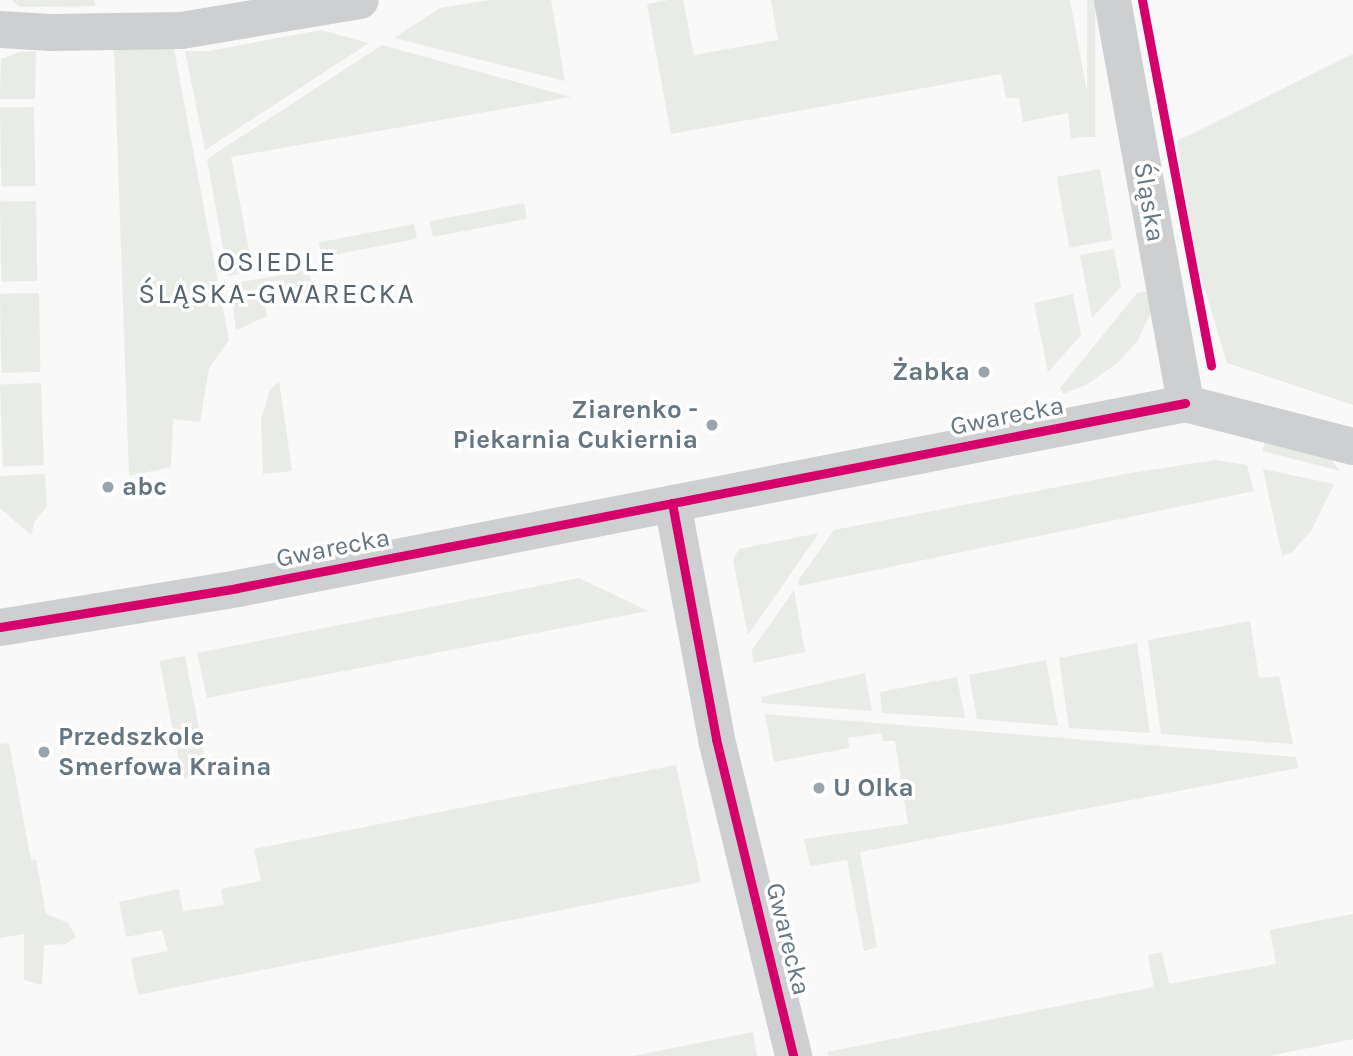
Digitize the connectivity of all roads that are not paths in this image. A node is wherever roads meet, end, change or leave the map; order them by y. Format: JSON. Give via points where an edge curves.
{"nodes":[{"id":1,"x":360,"y":0,"type":"edge"},
{"id":2,"x":1112,"y":0,"type":"edge"},
{"id":3,"x":0,"y":29,"type":"edge"},
{"id":4,"x":1185,"y":403,"type":"junction"},
{"id":5,"x":1353,"y":446,"type":"edge"},
{"id":6,"x":672,"y":503,"type":"junction"},
{"id":7,"x":0,"y":627,"type":"edge"},
{"id":8,"x":793,"y":1056,"type":"edge"}],
"edges":[{"from":1,"to":3,"type":"street","via":[[181,30]]},
{"from":2,"to":4,"type":"street","name":"Śląska"},
{"from":4,"to":5,"type":"street","name":"Gwarecka"},
{"from":4,"to":6,"type":"street","name":"Gwarecka"},
{"from":6,"to":7,"type":"street","name":"Gwarecka","via":[[237,588]]},
{"from":6,"to":8,"type":"street","name":"Gwarecka","via":[[716,739]]}]}
